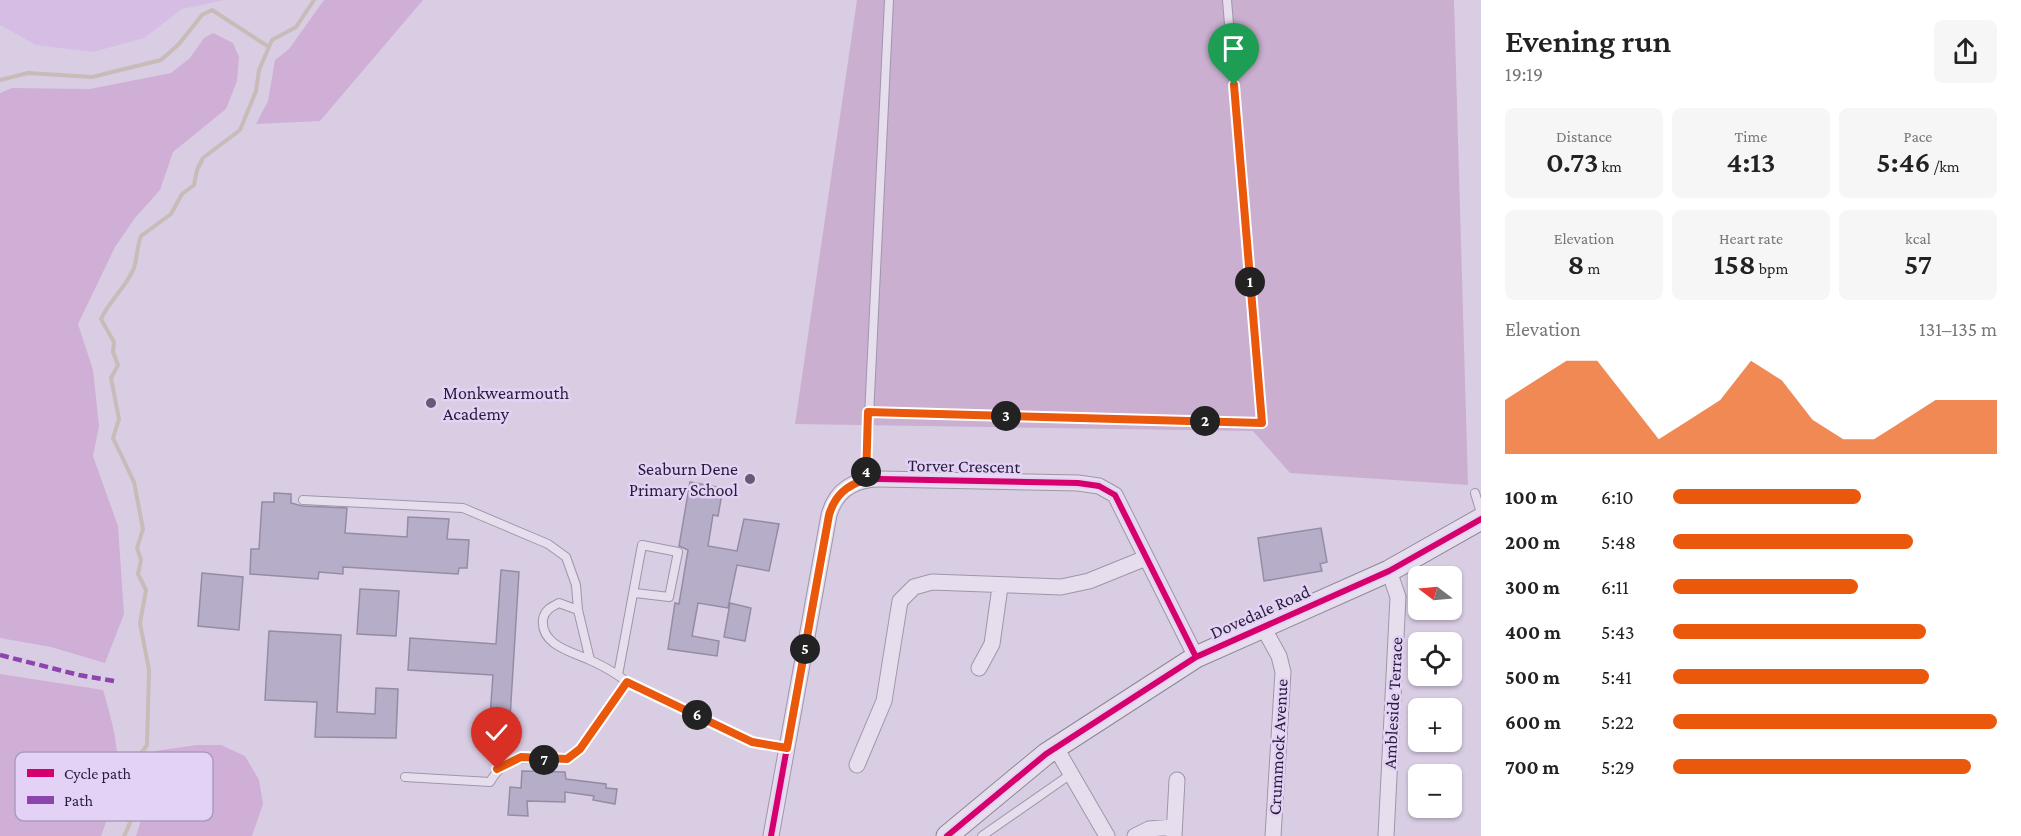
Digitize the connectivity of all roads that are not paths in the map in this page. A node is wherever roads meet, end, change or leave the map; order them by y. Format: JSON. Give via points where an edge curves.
{"nodes":[{"id":1,"x":889,"y":0,"type":"edge"},
{"id":2,"x":1227,"y":0,"type":"edge"},
{"id":3,"x":868,"y":412,"type":"junction"},
{"id":4,"x":866,"y":479,"type":"junction"},
{"id":5,"x":1475,"y":494,"type":"dead end"},
{"id":6,"x":303,"y":500,"type":"dead end"},
{"id":7,"x":1481,"y":513,"type":"edge"},
{"id":8,"x":1481,"y":519,"type":"edge"},
{"id":9,"x":1146,"y":558,"type":"junction"},
{"id":10,"x":1389,"y":571,"type":"junction"},
{"id":11,"x":1000,"y":587,"type":"junction"},
{"id":12,"x":634,"y":593,"type":"junction"},
{"id":13,"x":578,"y":609,"type":"junction"},
{"id":14,"x":1263,"y":627,"type":"junction"},
{"id":15,"x":1196,"y":657,"type":"junction"},
{"id":16,"x":590,"y":660,"type":"junction"},
{"id":17,"x":979,"y":668,"type":"dead end"},
{"id":18,"x":618,"y":675,"type":"junction"},
{"id":19,"x":627,"y":682,"type":"junction"},
{"id":20,"x":787,"y":748,"type":"junction"},
{"id":21,"x":1056,"y":748,"type":"junction"},
{"id":22,"x":857,"y":765,"type":"dead end"},
{"id":23,"x":1071,"y":774,"type":"junction"},
{"id":24,"x":405,"y":777,"type":"dead end"},
{"id":25,"x":1177,"y":780,"type":"dead end"},
{"id":26,"x":1174,"y":831,"type":"edge"},
{"id":27,"x":771,"y":836,"type":"edge"},
{"id":28,"x":947,"y":836,"type":"edge"},
{"id":29,"x":982,"y":836,"type":"edge"},
{"id":30,"x":1107,"y":836,"type":"edge"},
{"id":31,"x":1135,"y":836,"type":"edge"},
{"id":32,"x":1273,"y":836,"type":"edge"},
{"id":33,"x":1386,"y":836,"type":"edge"}],
"edges":[{"from":1,"to":3,"type":"lane"},
{"from":2,"to":3,"type":"lane","via":[[1262,423]]},
{"from":3,"to":4,"type":"lane"},
{"from":4,"to":9,"type":"street","name":"Torver Crescent","via":[[1099,486],[1115,495]]},
{"from":4,"to":20,"type":"street","via":[[846,488],[833,503]]},
{"from":5,"to":7,"type":"lane"},
{"from":6,"to":13,"type":"lane","via":[[463,508],[548,544],[566,557],[576,585]]},
{"from":8,"to":10,"type":"street","name":"Dovedale Road"},
{"from":9,"to":11,"type":"street","via":[[1089,581],[1061,587]]},
{"from":9,"to":15,"type":"street","name":"Torver Crescent"},
{"from":10,"to":14,"type":"street","name":"Dovedale Road"},
{"from":10,"to":33,"type":"street","name":"Ambleside Terrace","via":[[1398,597]]},
{"from":11,"to":17,"type":"street","via":[[992,644]]},
{"from":11,"to":22,"type":"street","via":[[932,582],[914,587],[900,601],[884,701]]},
{"from":12,"to":12,"type":"lane","via":[[642,545],[678,552],[669,597]]},
{"from":12,"to":18,"type":"lane"},
{"from":13,"to":16,"type":"lane"},
{"from":13,"to":16,"type":"lane","via":[[559,603],[550,607],[543,627],[547,636],[563,649]]},
{"from":14,"to":15,"type":"street","name":"Dovedale Road"},
{"from":14,"to":32,"type":"street","name":"Crummock Avenue","via":[[1283,672]]},
{"from":15,"to":21,"type":"street","name":"Dovedale Road"},
{"from":16,"to":18,"type":"lane"},
{"from":18,"to":19,"type":"lane"},
{"from":19,"to":20,"type":"lane","via":[[752,742]]},
{"from":19,"to":24,"type":"lane","via":[[580,749],[567,759],[521,757],[497,769],[490,782]]},
{"from":20,"to":27,"type":"street"},
{"from":21,"to":23,"type":"street"},
{"from":21,"to":28,"type":"street","name":"Dovedale Road"},
{"from":23,"to":29,"type":"lane"},
{"from":23,"to":30,"type":"street"},
{"from":25,"to":26,"type":"street"},
{"from":26,"to":31,"type":"street","via":[[1149,829]]}]}
